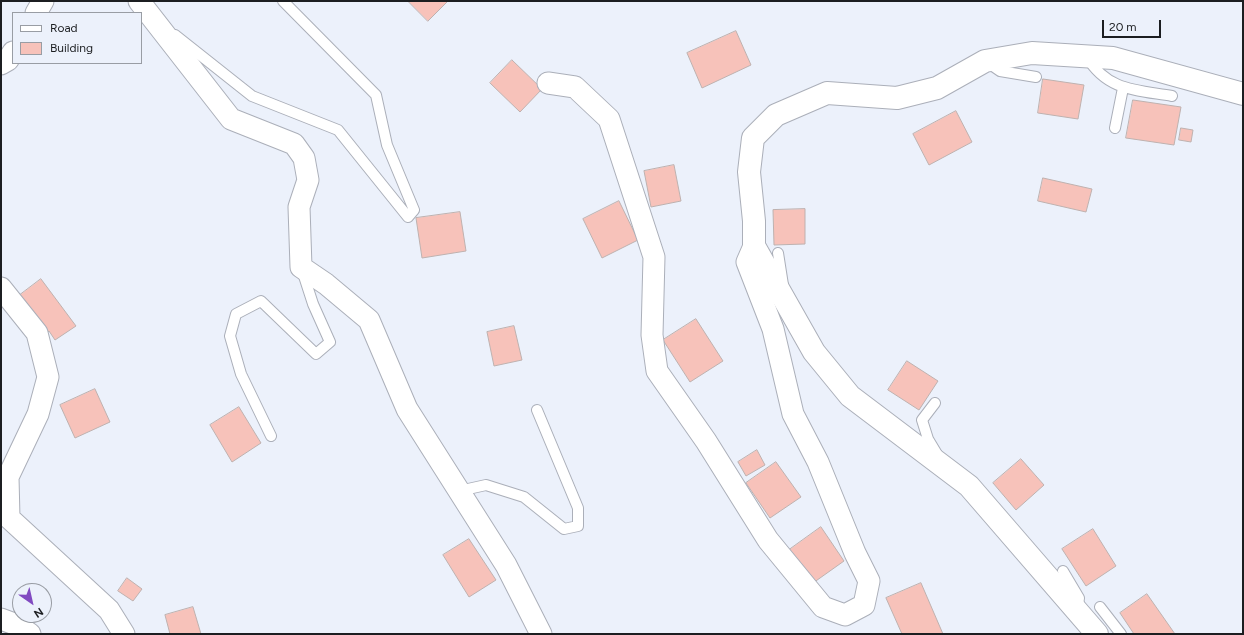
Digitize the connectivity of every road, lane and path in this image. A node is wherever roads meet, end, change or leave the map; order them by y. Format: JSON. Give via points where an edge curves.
{"nodes":[{"id":1,"x":43,"y":1,"type":"edge"},
{"id":2,"x":283,"y":1,"type":"edge"},
{"id":3,"x":144,"y":8,"type":"edge"},
{"id":4,"x":37,"y":12,"type":"edge"},
{"id":5,"x":12,"y":54,"type":"edge"},
{"id":6,"x":1087,"y":57,"type":"junction"},
{"id":7,"x":985,"y":61,"type":"junction"},
{"id":8,"x":1,"y":64,"type":"edge"},
{"id":9,"x":1036,"y":77,"type":"dead end"},
{"id":10,"x":548,"y":83,"type":"dead end"},
{"id":11,"x":1123,"y":88,"type":"junction"},
{"id":12,"x":1243,"y":94,"type":"edge"},
{"id":13,"x":1172,"y":96,"type":"dead end"},
{"id":14,"x":1115,"y":128,"type":"dead end"},
{"id":15,"x":754,"y":246,"type":"junction"},
{"id":16,"x":778,"y":253,"type":"dead end"},
{"id":17,"x":301,"y":266,"type":"junction"},
{"id":18,"x":1,"y":288,"type":"edge"},
{"id":19,"x":786,"y":302,"type":"junction"},
{"id":20,"x":935,"y":404,"type":"dead end"},
{"id":21,"x":537,"y":410,"type":"dead end"},
{"id":22,"x":271,"y":436,"type":"dead end"},
{"id":23,"x":945,"y":468,"type":"junction"},
{"id":24,"x":459,"y":491,"type":"junction"},
{"id":25,"x":1063,"y":571,"type":"dead end"},
{"id":26,"x":1100,"y":607,"type":"dead end"},
{"id":27,"x":1077,"y":611,"type":"junction"},
{"id":28,"x":1,"y":619,"type":"edge"},
{"id":29,"x":30,"y":634,"type":"edge"},
{"id":30,"x":124,"y":634,"type":"edge"},
{"id":31,"x":540,"y":634,"type":"edge"},
{"id":32,"x":1098,"y":634,"type":"edge"},
{"id":33,"x":1121,"y":634,"type":"edge"}],
"edges":[{"from":1,"to":4,"type":"street"},
{"from":2,"to":3,"type":"lane","via":[[376,94],[387,145],[414,210],[408,217],[338,130],[252,96]]},
{"from":3,"to":17,"type":"street","via":[[231,119],[294,144],[304,158],[308,180],[299,207]]},
{"from":5,"to":8,"type":"street"},
{"from":6,"to":7,"type":"street","via":[[1032,53]]},
{"from":6,"to":11,"type":"lane","via":[[1102,76]]},
{"from":6,"to":12,"type":"street","via":[[1112,58]]},
{"from":7,"to":9,"type":"lane","via":[[1000,71]]},
{"from":7,"to":15,"type":"street","via":[[937,88],[897,98],[827,93],[776,115],[753,138],[749,172]]},
{"from":10,"to":15,"type":"street","via":[[575,87],[609,118],[654,258],[652,335],[657,371],[706,441],[768,540],[823,607],[846,615],[864,605],[869,581],[818,462],[793,414],[773,329],[747,262]]},
{"from":11,"to":13,"type":"lane"},
{"from":11,"to":14,"type":"lane"},
{"from":15,"to":19,"type":"street"},
{"from":16,"to":19,"type":"lane"},
{"from":17,"to":22,"type":"lane","via":[[312,304],[330,342],[316,354],[261,301],[236,314],[230,336],[241,374]]},
{"from":17,"to":24,"type":"street","via":[[369,320],[407,410]]},
{"from":18,"to":30,"type":"street","via":[[37,333],[48,377],[38,414],[8,477],[9,518],[109,610]]},
{"from":19,"to":23,"type":"street","via":[[814,352],[850,396]]},
{"from":20,"to":23,"type":"lane","via":[[922,420],[928,439]]},
{"from":21,"to":24,"type":"lane","via":[[578,508],[578,526],[564,530],[524,497],[486,485]]},
{"from":23,"to":27,"type":"street","via":[[970,486]]},
{"from":24,"to":31,"type":"street","via":[[506,565]]},
{"from":25,"to":27,"type":"lane","via":[[1079,598]]},
{"from":26,"to":33,"type":"lane"},
{"from":27,"to":32,"type":"street"},
{"from":28,"to":29,"type":"street","via":[[17,625]]}]}
